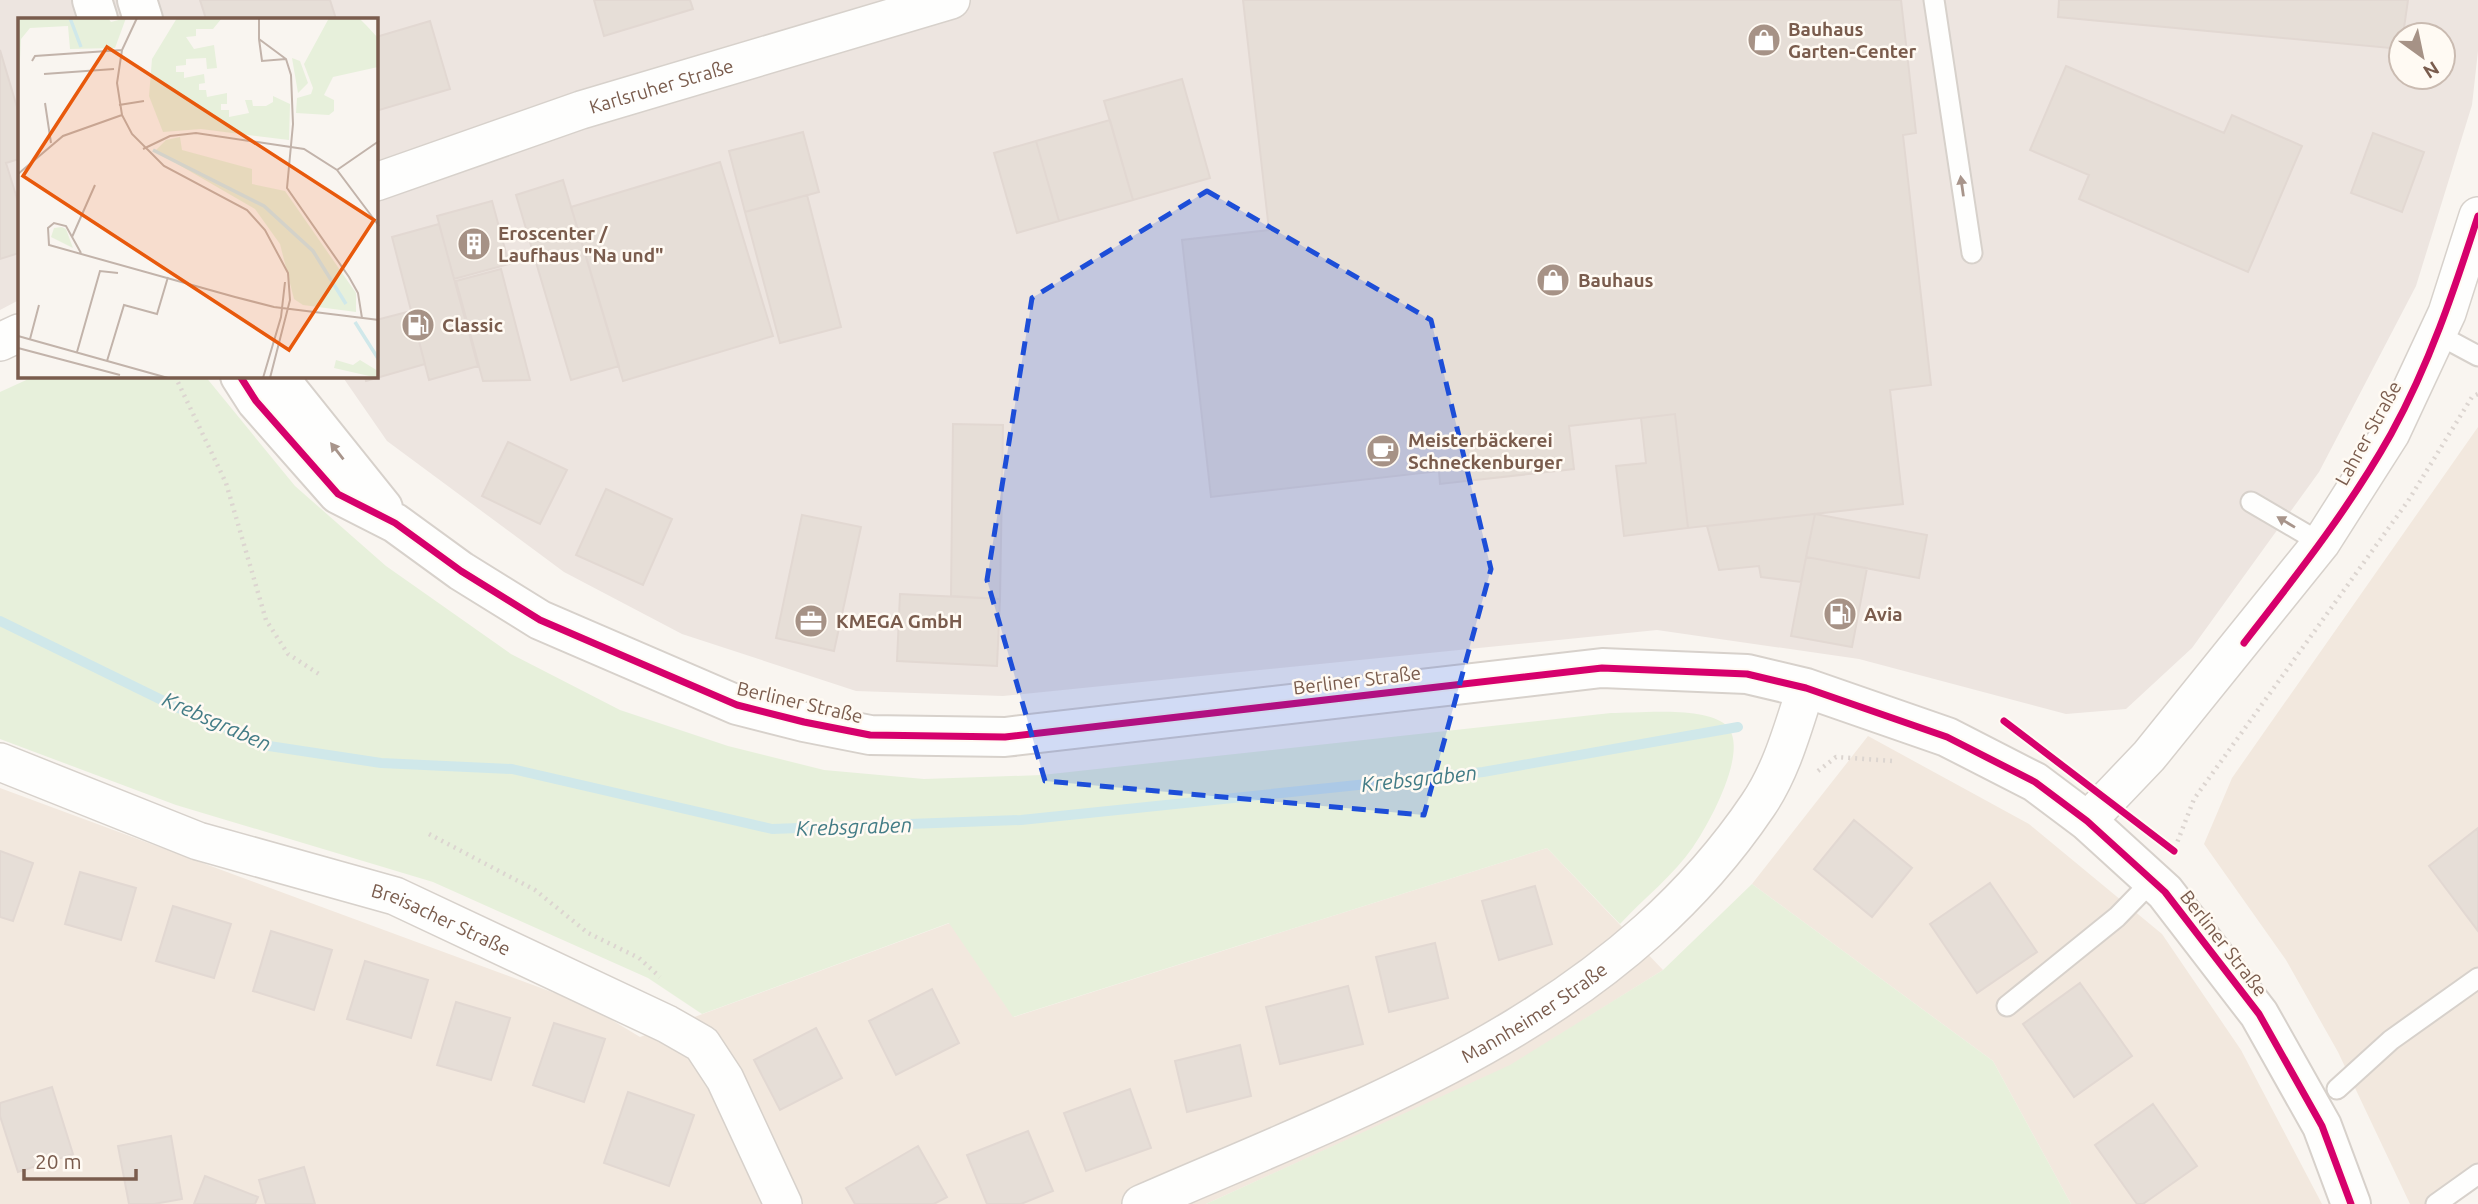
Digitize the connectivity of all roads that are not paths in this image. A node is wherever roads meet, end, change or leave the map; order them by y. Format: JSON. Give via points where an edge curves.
{"nodes":[{"id":1,"x":92,"y":0,"type":"edge"},
{"id":2,"x":137,"y":0,"type":"edge"},
{"id":3,"x":951,"y":0,"type":"edge"},
{"id":4,"x":1934,"y":0,"type":"edge"},
{"id":5,"x":98,"y":18,"type":"edge"},
{"id":6,"x":143,"y":18,"type":"edge"},
{"id":7,"x":378,"y":181,"type":"edge"},
{"id":8,"x":2478,"y":216,"type":"edge"},
{"id":9,"x":1972,"y":253,"type":"dead end"},
{"id":10,"x":18,"y":334,"type":"edge"},
{"id":11,"x":2437,"y":334,"type":"junction"},
{"id":12,"x":0,"y":342,"type":"edge"},
{"id":13,"x":2478,"y":356,"type":"edge"},
{"id":14,"x":241,"y":378,"type":"edge"},
{"id":15,"x":282,"y":378,"type":"edge"},
{"id":16,"x":2251,"y":502,"type":"dead end"},
{"id":17,"x":395,"y":523,"type":"junction"},
{"id":18,"x":2321,"y":543,"type":"junction"},
{"id":19,"x":1805,"y":688,"type":"junction"},
{"id":20,"x":0,"y":762,"type":"edge"},
{"id":21,"x":2087,"y":821,"type":"junction"},
{"id":22,"x":2163,"y":866,"type":"junction"},
{"id":23,"x":2474,"y":987,"type":"edge"},
{"id":24,"x":2007,"y":1006,"type":"dead end"},
{"id":25,"x":2392,"y":1040,"type":"junction"},
{"id":26,"x":2403,"y":1056,"type":"dead end"},
{"id":27,"x":2337,"y":1089,"type":"dead end"},
{"id":28,"x":2478,"y":1174,"type":"edge"},
{"id":29,"x":782,"y":1204,"type":"edge"},
{"id":30,"x":1141,"y":1204,"type":"edge"},
{"id":31,"x":2351,"y":1204,"type":"edge"},
{"id":32,"x":2436,"y":1204,"type":"edge"}],
"edges":[{"from":1,"to":5,"type":"street"},
{"from":2,"to":6,"type":"street"},
{"from":3,"to":7,"type":"street","name":"Karlsruher Straße","via":[[581,110]]},
{"from":9,"to":4,"type":"lane","one_way":true},
{"from":8,"to":11,"type":"street","name":"Lahrer Straße"},
{"from":10,"to":12,"type":"street"},
{"from":11,"to":13,"type":"lane"},
{"from":11,"to":18,"type":"street","name":"Lahrer Straße","via":[[2391,433]]},
{"from":14,"to":17,"type":"street","name":"Berliner Straße","via":[[338,494]]},
{"from":17,"to":15,"type":"street","name":"Berliner Straße","one_way":true},
{"from":18,"to":16,"type":"lane","one_way":true},
{"from":17,"to":19,"type":"street","name":"Berliner Straße","via":[[540,620],[664,676],[737,705],[870,735],[1004,737],[1602,668],[1725,671]]},
{"from":18,"to":21,"type":"street","name":"Lahrer Straße","via":[[2150,756]]},
{"from":19,"to":21,"type":"street","name":"Berliner Straße","via":[[1947,737],[2035,782]]},
{"from":19,"to":30,"type":"street","name":"Mannheimer Straße","via":[[1782,760],[1759,804],[1691,890],[1631,948],[1531,1020],[1424,1080]]},
{"from":20,"to":29,"type":"street","name":"Breisacher Straße","via":[[198,841],[396,896],[667,1024],[702,1044],[725,1079]]},
{"from":21,"to":22,"type":"street","name":"Berliner Straße"},
{"from":22,"to":24,"type":"lane","via":[[2117,917]]},
{"from":22,"to":31,"type":"street","name":"Berliner Straße","via":[[2165,892],[2259,1014],[2322,1126]]},
{"from":23,"to":25,"type":"lane"},
{"from":25,"to":26,"type":"lane"},
{"from":25,"to":27,"type":"lane"},
{"from":28,"to":32,"type":"lane"}]}
